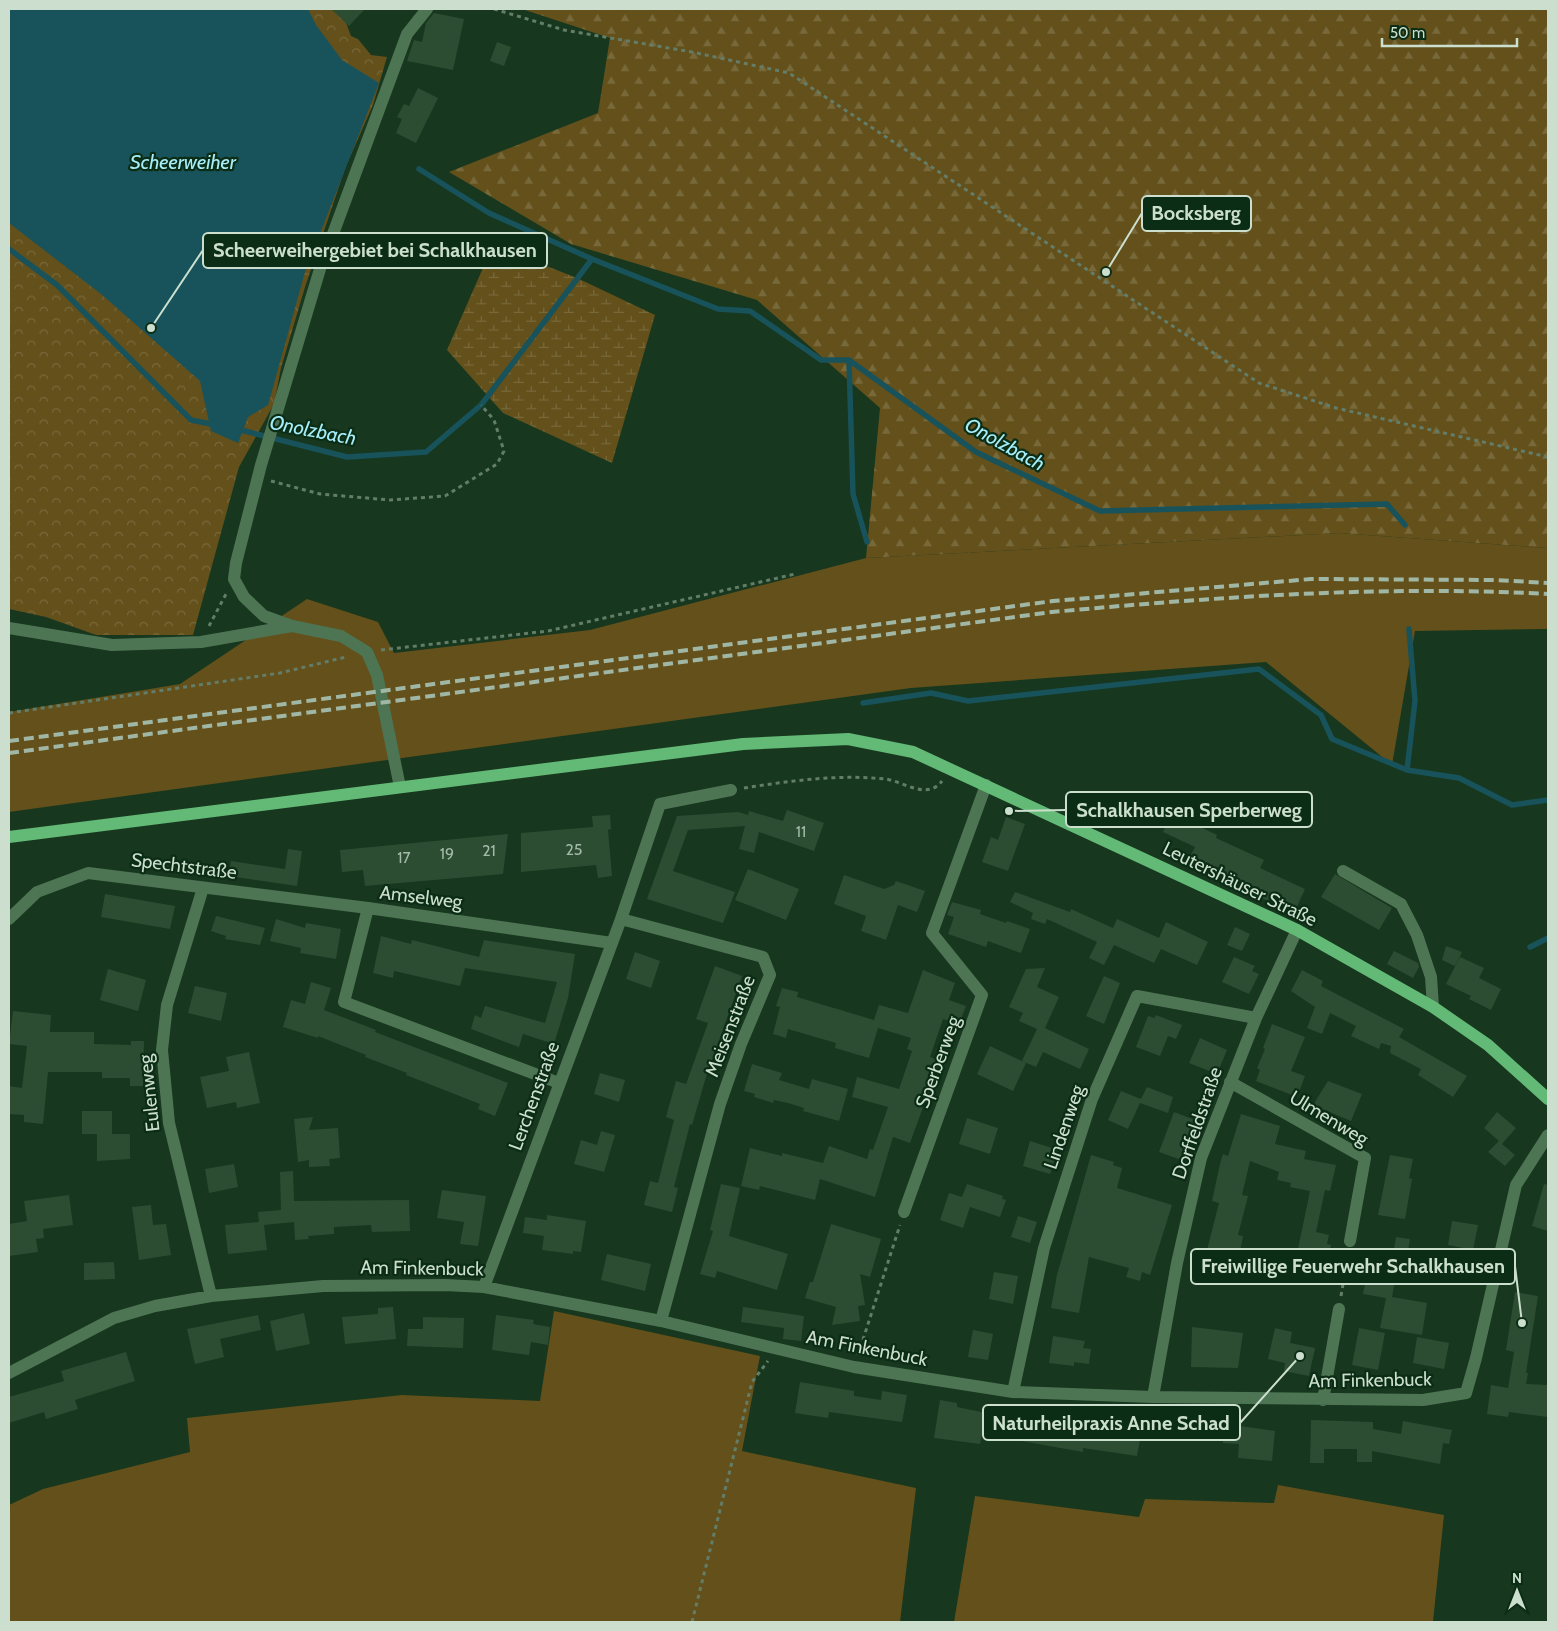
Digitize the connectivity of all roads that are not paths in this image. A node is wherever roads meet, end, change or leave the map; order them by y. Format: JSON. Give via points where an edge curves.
{"nodes":[{"id":1,"x":427,"y":9,"type":"edge"},
{"id":2,"x":292,"y":626,"type":"junction"},
{"id":3,"x":9,"y":628,"type":"edge"},
{"id":4,"x":986,"y":785,"type":"junction"},
{"id":5,"x":400,"y":787,"type":"junction"},
{"id":6,"x":731,"y":790,"type":"road end"},
{"id":7,"x":9,"y":837,"type":"edge"},
{"id":8,"x":1342,"y":871,"type":"dead end"},
{"id":9,"x":203,"y":888,"type":"junction"},
{"id":10,"x":368,"y":908,"type":"junction"},
{"id":11,"x":620,"y":918,"type":"junction"},
{"id":12,"x":9,"y":919,"type":"edge"},
{"id":13,"x":1297,"y":930,"type":"junction"},
{"id":14,"x":612,"y":943,"type":"junction"},
{"id":15,"x":1432,"y":1007,"type":"junction"},
{"id":16,"x":1256,"y":1018,"type":"junction"},
{"id":17,"x":1230,"y":1082,"type":"junction"},
{"id":18,"x":559,"y":1083,"type":"junction"},
{"id":19,"x":1548,"y":1099,"type":"edge"},
{"id":20,"x":1548,"y":1135,"type":"edge"},
{"id":21,"x":904,"y":1212,"type":"road end"},
{"id":22,"x":1350,"y":1241,"type":"road end"},
{"id":23,"x":484,"y":1287,"type":"junction"},
{"id":24,"x":210,"y":1296,"type":"junction"},
{"id":25,"x":1339,"y":1309,"type":"road end"},
{"id":26,"x":661,"y":1321,"type":"junction"},
{"id":27,"x":9,"y":1373,"type":"edge"},
{"id":28,"x":1012,"y":1392,"type":"junction"},
{"id":29,"x":1153,"y":1397,"type":"junction"},
{"id":30,"x":1323,"y":1400,"type":"junction"}],
"edges":[{"from":1,"to":2,"type":"street","via":[[406,34],[320,269],[261,465],[236,563],[234,579],[244,597],[264,616]]},
{"from":2,"to":3,"type":"street","via":[[200,642],[112,645]]},
{"from":2,"to":5,"type":"street","via":[[341,636],[367,652],[377,675]]},
{"from":4,"to":5,"type":"main road","name":"Leutershäuser Straße","via":[[913,752],[848,739],[743,744]]},
{"from":4,"to":13,"type":"main road","name":"Leutershäuser Straße"},
{"from":4,"to":21,"type":"street","name":"Sperberweg","via":[[932,932],[982,995]]},
{"from":5,"to":7,"type":"main road","name":"Leutershäuser Straße"},
{"from":6,"to":11,"type":"street","via":[[660,804]]},
{"from":8,"to":15,"type":"street","via":[[1401,904],[1417,935],[1431,977]]},
{"from":9,"to":10,"type":"street","name":"Spechtstraße"},
{"from":9,"to":12,"type":"street","name":"Spechtstraße","via":[[88,873],[37,892]]},
{"from":9,"to":24,"type":"street","name":"Eulenweg","via":[[167,1005],[162,1050],[169,1122]]},
{"from":10,"to":14,"type":"street","name":"Amselweg"},
{"from":10,"to":18,"type":"street","name":"Amselweg","via":[[344,1002]]},
{"from":11,"to":14,"type":"street","name":"Lerchenstraße"},
{"from":11,"to":26,"type":"street","name":"Meisenstraße","via":[[763,957],[770,975],[720,1104]]},
{"from":13,"to":15,"type":"main road","name":"Leutershäuser Straße"},
{"from":13,"to":16,"type":"street","name":"Dorffeldstraße"},
{"from":14,"to":18,"type":"street","name":"Lerchenstraße"},
{"from":15,"to":19,"type":"main road","name":"Leutershäuser Straße","via":[[1488,1045]]},
{"from":16,"to":17,"type":"street","name":"Dorffeldstraße"},
{"from":16,"to":28,"type":"street","name":"Lindenweg","via":[[1137,996],[1092,1099],[1044,1248]]},
{"from":17,"to":22,"type":"street","name":"Ulmenweg","via":[[1365,1158]]},
{"from":17,"to":29,"type":"street","name":"Dorffeldstraße","via":[[1201,1158],[1177,1263]]},
{"from":18,"to":23,"type":"street","name":"Lerchenstraße"},
{"from":20,"to":30,"type":"street","name":"Am Finkenbuck","via":[[1516,1185],[1466,1393],[1423,1400]]},
{"from":23,"to":24,"type":"street","name":"Am Finkenbuck","via":[[323,1286]]},
{"from":23,"to":26,"type":"street","name":"Am Finkenbuck"},
{"from":24,"to":27,"type":"street","name":"Am Finkenbuck","via":[[155,1306],[114,1318]]},
{"from":25,"to":30,"type":"street"},
{"from":26,"to":28,"type":"street","name":"Am Finkenbuck","via":[[854,1367]]},
{"from":28,"to":29,"type":"street","name":"Am Finkenbuck"},
{"from":29,"to":30,"type":"street","name":"Am Finkenbuck"}]}
